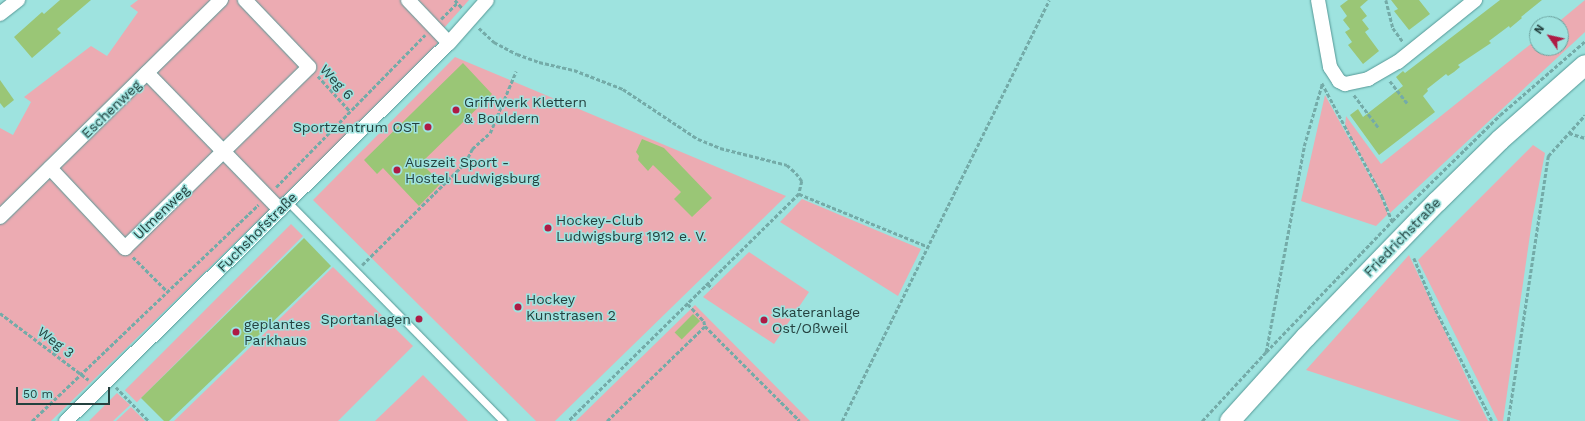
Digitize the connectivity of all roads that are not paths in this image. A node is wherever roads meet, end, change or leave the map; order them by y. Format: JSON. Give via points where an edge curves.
{"nodes":[{"id":1,"x":18,"y":0,"type":"edge"},
{"id":2,"x":221,"y":0,"type":"edge"},
{"id":3,"x":245,"y":0,"type":"edge"},
{"id":4,"x":408,"y":0,"type":"edge"},
{"id":5,"x":487,"y":0,"type":"edge"},
{"id":6,"x":1318,"y":0,"type":"edge"},
{"id":7,"x":1475,"y":0,"type":"edge"},
{"id":8,"x":0,"y":14,"type":"edge"},
{"id":9,"x":449,"y":43,"type":"junction"},
{"id":10,"x":1585,"y":65,"type":"edge"},
{"id":11,"x":146,"y":73,"type":"junction"},
{"id":12,"x":223,"y":151,"type":"junction"},
{"id":13,"x":50,"y":168,"type":"junction"},
{"id":14,"x":284,"y":206,"type":"junction"},
{"id":15,"x":0,"y":217,"type":"edge"},
{"id":16,"x":66,"y":421,"type":"edge"},
{"id":17,"x":503,"y":421,"type":"edge"},
{"id":18,"x":1230,"y":421,"type":"edge"}],
"edges":[{"from":1,"to":8,"type":"street"},
{"from":2,"to":11,"type":"street","name":"Eschenweg"},
{"from":3,"to":12,"type":"street","name":"Ulmenweg","via":[[309,67]]},
{"from":4,"to":9,"type":"street"},
{"from":5,"to":9,"type":"street","name":"Fuchshofstraße"},
{"from":6,"to":7,"type":"street","via":[[1330,67],[1339,81],[1345,84],[1357,82],[1382,71],[1410,53]]},
{"from":9,"to":14,"type":"street","name":"Fuchshofstraße"},
{"from":10,"to":18,"type":"main road","name":"Friedrichstraße","via":[[1500,140],[1431,207]]},
{"from":11,"to":12,"type":"street"},
{"from":11,"to":13,"type":"street","name":"Eschenweg"},
{"from":12,"to":13,"type":"street","name":"Ulmenweg","via":[[124,248]]},
{"from":12,"to":14,"type":"street","via":[[267,196]]},
{"from":13,"to":15,"type":"street","name":"Eschenweg"},
{"from":14,"to":16,"type":"street","name":"Fuchshofstraße"},
{"from":14,"to":17,"type":"lane"}]}
